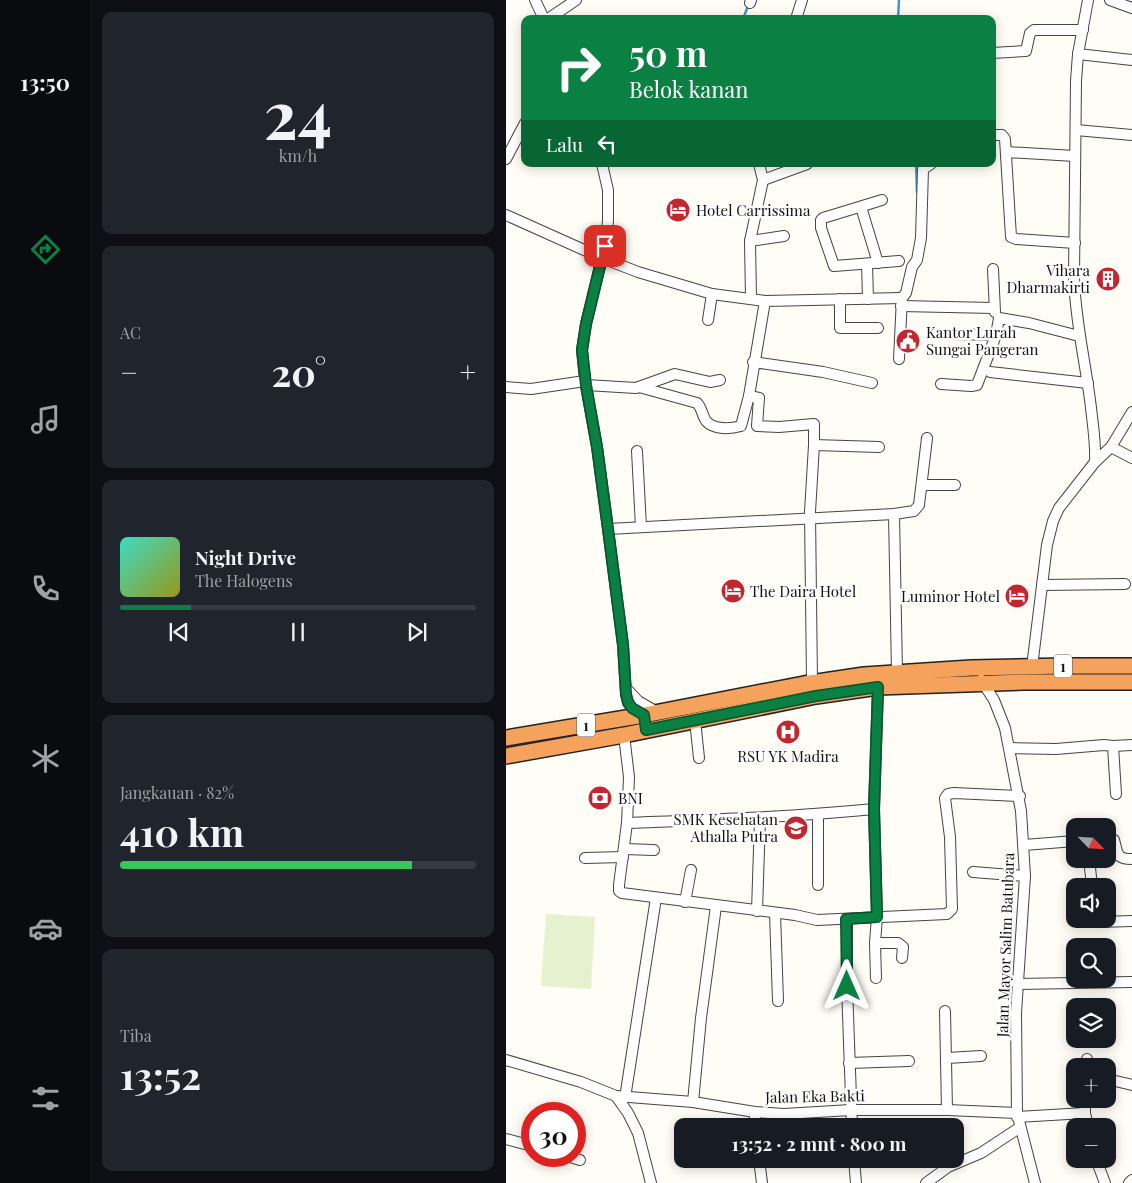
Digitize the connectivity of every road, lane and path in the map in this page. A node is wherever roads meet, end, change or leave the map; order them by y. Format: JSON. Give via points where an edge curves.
{"nodes":[{"id":1,"x":535,"y":0,"type":"edge"},
{"id":2,"x":576,"y":0,"type":"edge"},
{"id":3,"x":802,"y":0,"type":"edge"},
{"id":4,"x":1088,"y":0,"type":"edge"},
{"id":5,"x":1110,"y":0,"type":"edge"},
{"id":6,"x":1132,"y":8,"type":"edge"},
{"id":7,"x":542,"y":15,"type":"edge"},
{"id":8,"x":554,"y":15,"type":"edge"},
{"id":9,"x":797,"y":15,"type":"edge"},
{"id":10,"x":1083,"y":30,"type":"junction"},
{"id":11,"x":996,"y":53,"type":"edge"},
{"id":12,"x":1078,"y":54,"type":"junction"},
{"id":13,"x":1132,"y":60,"type":"edge"},
{"id":14,"x":1076,"y":130,"type":"junction"},
{"id":15,"x":521,"y":131,"type":"edge"},
{"id":16,"x":996,"y":135,"type":"edge"},
{"id":17,"x":1132,"y":135,"type":"edge"},
{"id":18,"x":1006,"y":152,"type":"junction"},
{"id":19,"x":1074,"y":156,"type":"junction"},
{"id":20,"x":506,"y":159,"type":"edge"},
{"id":21,"x":603,"y":167,"type":"edge"},
{"id":22,"x":760,"y":167,"type":"edge"},
{"id":23,"x":799,"y":167,"type":"edge"},
{"id":24,"x":926,"y":167,"type":"edge"},
{"id":25,"x":763,"y":180,"type":"junction"},
{"id":26,"x":882,"y":200,"type":"dead end"},
{"id":27,"x":861,"y":206,"type":"junction"},
{"id":28,"x":506,"y":215,"type":"edge"},
{"id":29,"x":784,"y":236,"type":"dead end"},
{"id":30,"x":750,"y":241,"type":"junction"},
{"id":31,"x":1075,"y":243,"type":"junction"},
{"id":32,"x":602,"y":258,"type":"junction"},
{"id":33,"x":899,"y":261,"type":"dead end"},
{"id":34,"x":878,"y":263,"type":"junction"},
{"id":35,"x":867,"y":264,"type":"junction"},
{"id":36,"x":993,"y":269,"type":"dead end"},
{"id":37,"x":712,"y":294,"type":"junction"},
{"id":38,"x":751,"y":298,"type":"junction"},
{"id":39,"x":840,"y":299,"type":"junction"},
{"id":40,"x":868,"y":299,"type":"junction"},
{"id":41,"x":764,"y":300,"type":"junction"},
{"id":42,"x":902,"y":302,"type":"junction"},
{"id":43,"x":994,"y":308,"type":"junction"},
{"id":44,"x":999,"y":318,"type":"junction"},
{"id":45,"x":708,"y":320,"type":"dead end"},
{"id":46,"x":878,"y":328,"type":"dead end"},
{"id":47,"x":952,"y":334,"type":"dead end"},
{"id":48,"x":996,"y":335,"type":"junction"},
{"id":49,"x":1079,"y":336,"type":"junction"},
{"id":50,"x":899,"y":359,"type":"dead end"},
{"id":51,"x":754,"y":362,"type":"junction"},
{"id":52,"x":990,"y":372,"type":"dead end"},
{"id":53,"x":720,"y":380,"type":"dead end"},
{"id":54,"x":585,"y":383,"type":"junction"},
{"id":55,"x":872,"y":383,"type":"dead end"},
{"id":56,"x":1088,"y":383,"type":"junction"},
{"id":57,"x":940,"y":384,"type":"dead end"},
{"id":58,"x":506,"y":387,"type":"edge"},
{"id":59,"x":639,"y":387,"type":"junction"},
{"id":60,"x":749,"y":396,"type":"junction"},
{"id":61,"x":1132,"y":412,"type":"edge"},
{"id":62,"x":927,"y":438,"type":"dead end"},
{"id":63,"x":814,"y":445,"type":"junction"},
{"id":64,"x":880,"y":447,"type":"dead end"},
{"id":65,"x":1111,"y":447,"type":"junction"},
{"id":66,"x":637,"y":451,"type":"dead end"},
{"id":67,"x":1132,"y":458,"type":"edge"},
{"id":68,"x":1095,"y":462,"type":"junction"},
{"id":69,"x":922,"y":484,"type":"junction"},
{"id":70,"x":955,"y":485,"type":"dead end"},
{"id":71,"x":894,"y":514,"type":"junction"},
{"id":72,"x":810,"y":518,"type":"junction"},
{"id":73,"x":641,"y":528,"type":"junction"},
{"id":74,"x":608,"y":529,"type":"junction"},
{"id":75,"x":1125,"y":584,"type":"dead end"},
{"id":76,"x":1042,"y":585,"type":"junction"},
{"id":77,"x":1132,"y":666,"type":"edge"},
{"id":78,"x":1032,"y":667,"type":"junction"},
{"id":79,"x":974,"y":668,"type":"junction"},
{"id":80,"x":897,"y":673,"type":"junction"},
{"id":81,"x":1132,"y":682,"type":"edge"},
{"id":82,"x":812,"y":683,"type":"junction"},
{"id":83,"x":984,"y":684,"type":"junction"},
{"id":84,"x":878,"y":687,"type":"junction"},
{"id":85,"x":650,"y":713,"type":"junction"},
{"id":86,"x":695,"y":720,"type":"junction"},
{"id":87,"x":646,"y":730,"type":"junction"},
{"id":88,"x":624,"y":735,"type":"junction"},
{"id":89,"x":506,"y":738,"type":"edge"},
{"id":90,"x":1132,"y":745,"type":"edge"},
{"id":91,"x":1113,"y":746,"type":"junction"},
{"id":92,"x":1010,"y":748,"type":"junction"},
{"id":93,"x":506,"y":756,"type":"edge"},
{"id":94,"x":699,"y":758,"type":"dead end"},
{"id":95,"x":1116,"y":794,"type":"dead end"},
{"id":96,"x":1020,"y":796,"type":"junction"},
{"id":97,"x":874,"y":809,"type":"junction"},
{"id":98,"x":818,"y":814,"type":"junction"},
{"id":99,"x":760,"y":818,"type":"junction"},
{"id":100,"x":627,"y":823,"type":"junction"},
{"id":101,"x":1066,"y":842,"type":"edge"},
{"id":102,"x":1024,"y":845,"type":"junction"},
{"id":103,"x":1116,"y":847,"type":"edge"},
{"id":104,"x":654,"y":850,"type":"dead end"},
{"id":105,"x":624,"y":853,"type":"junction"},
{"id":106,"x":585,"y":858,"type":"dead end"},
{"id":107,"x":1132,"y":859,"type":"edge"},
{"id":108,"x":691,"y":870,"type":"dead end"},
{"id":109,"x":973,"y":872,"type":"dead end"},
{"id":110,"x":1025,"y":876,"type":"junction"},
{"id":111,"x":818,"y":885,"type":"dead end"},
{"id":112,"x":656,"y":898,"type":"junction"},
{"id":113,"x":685,"y":902,"type":"junction"},
{"id":114,"x":716,"y":906,"type":"junction"},
{"id":115,"x":757,"y":911,"type":"junction"},
{"id":116,"x":775,"y":913,"type":"junction"},
{"id":117,"x":877,"y":917,"type":"junction"},
{"id":118,"x":846,"y":919,"type":"junction"},
{"id":119,"x":1116,"y":921,"type":"edge"},
{"id":120,"x":1132,"y":921,"type":"edge"},
{"id":121,"x":875,"y":943,"type":"junction"},
{"id":122,"x":902,"y":958,"type":"dead end"},
{"id":123,"x":876,"y":978,"type":"dead end"},
{"id":124,"x":1132,"y":982,"type":"edge"},
{"id":125,"x":1017,"y":984,"type":"junction"},
{"id":126,"x":778,"y":1001,"type":"dead end"},
{"id":127,"x":945,"y":1011,"type":"dead end"},
{"id":128,"x":981,"y":1056,"type":"dead end"},
{"id":129,"x":947,"y":1058,"type":"junction"},
{"id":130,"x":506,"y":1060,"type":"edge"},
{"id":131,"x":909,"y":1061,"type":"dead end"},
{"id":132,"x":850,"y":1064,"type":"junction"},
{"id":133,"x":1116,"y":1082,"type":"edge"},
{"id":134,"x":1132,"y":1085,"type":"edge"},
{"id":135,"x":620,"y":1097,"type":"junction"},
{"id":136,"x":693,"y":1102,"type":"junction"},
{"id":137,"x":1085,"y":1108,"type":"edge"},
{"id":138,"x":851,"y":1110,"type":"junction"},
{"id":139,"x":947,"y":1110,"type":"junction"},
{"id":140,"x":755,"y":1112,"type":"junction"},
{"id":141,"x":1085,"y":1113,"type":"junction"},
{"id":142,"x":1017,"y":1115,"type":"junction"},
{"id":143,"x":755,"y":1118,"type":"edge"},
{"id":144,"x":852,"y":1118,"type":"edge"},
{"id":145,"x":1086,"y":1118,"type":"edge"},
{"id":146,"x":1019,"y":1128,"type":"junction"},
{"id":147,"x":506,"y":1139,"type":"edge"},
{"id":148,"x":521,"y":1143,"type":"edge"},
{"id":149,"x":760,"y":1168,"type":"edge"},
{"id":150,"x":855,"y":1168,"type":"edge"},
{"id":151,"x":1099,"y":1168,"type":"edge"},
{"id":152,"x":1132,"y":1180,"type":"edge"},
{"id":153,"x":651,"y":1183,"type":"edge"},
{"id":154,"x":762,"y":1183,"type":"edge"},
{"id":155,"x":856,"y":1183,"type":"edge"},
{"id":156,"x":926,"y":1183,"type":"edge"},
{"id":157,"x":1035,"y":1183,"type":"edge"},
{"id":158,"x":1105,"y":1183,"type":"edge"},
{"id":159,"x":1128,"y":1183,"type":"edge"}],
"edges":[{"from":1,"to":7,"type":"street"},
{"from":2,"to":8,"type":"street"},
{"from":3,"to":9,"type":"street"},
{"from":4,"to":10,"type":"street"},
{"from":5,"to":6,"type":"street"},
{"from":10,"to":11,"type":"street","via":[[1034,30],[1030,33],[1026,51]]},
{"from":10,"to":12,"type":"street"},
{"from":12,"to":13,"type":"street"},
{"from":12,"to":14,"type":"street"},
{"from":14,"to":17,"type":"street"},
{"from":14,"to":19,"type":"street"},
{"from":15,"to":20,"type":"street"},
{"from":16,"to":18,"type":"street","via":[[1004,136]]},
{"from":18,"to":19,"type":"street"},
{"from":18,"to":31,"type":"street","via":[[1011,237]]},
{"from":19,"to":31,"type":"street"},
{"from":21,"to":32,"type":"street","via":[[609,207]]},
{"from":22,"to":25,"type":"street"},
{"from":23,"to":25,"type":"street"},
{"from":24,"to":42,"type":"street","via":[[923,169],[921,238]]},
{"from":25,"to":30,"type":"street"},
{"from":26,"to":27,"type":"street"},
{"from":27,"to":34,"type":"street"},
{"from":27,"to":35,"type":"street","via":[[824,218],[821,228],[833,265]]},
{"from":28,"to":32,"type":"street"},
{"from":29,"to":30,"type":"street"},
{"from":30,"to":38,"type":"street"},
{"from":31,"to":49,"type":"street"},
{"from":32,"to":37,"type":"street"},
{"from":32,"to":54,"type":"street","via":[[582,340]]},
{"from":33,"to":34,"type":"street"},
{"from":34,"to":35,"type":"street"},
{"from":35,"to":40,"type":"street"},
{"from":36,"to":43,"type":"street"},
{"from":37,"to":38,"type":"street"},
{"from":37,"to":45,"type":"street"},
{"from":38,"to":41,"type":"street"},
{"from":39,"to":40,"type":"street"},
{"from":39,"to":41,"type":"street"},
{"from":39,"to":46,"type":"street","via":[[840,328]]},
{"from":40,"to":42,"type":"street"},
{"from":41,"to":51,"type":"street"},
{"from":42,"to":43,"type":"street"},
{"from":42,"to":50,"type":"street"},
{"from":43,"to":44,"type":"street"},
{"from":44,"to":48,"type":"street"},
{"from":44,"to":49,"type":"street"},
{"from":47,"to":48,"type":"street"},
{"from":48,"to":57,"type":"street","via":[[977,384]]},
{"from":49,"to":56,"type":"street"},
{"from":51,"to":55,"type":"street"},
{"from":51,"to":60,"type":"street"},
{"from":52,"to":56,"type":"street"},
{"from":53,"to":59,"type":"street","via":[[710,382],[675,374]]},
{"from":54,"to":58,"type":"street","via":[[532,389]]},
{"from":54,"to":59,"type":"street"},
{"from":54,"to":74,"type":"street"},
{"from":56,"to":68,"type":"street"},
{"from":59,"to":60,"type":"street","via":[[696,403],[710,424],[725,428],[741,425]]},
{"from":60,"to":63,"type":"street","via":[[759,399],[757,426],[780,428],[814,424]]},
{"from":61,"to":65,"type":"street"},
{"from":62,"to":69,"type":"street"},
{"from":63,"to":64,"type":"street"},
{"from":63,"to":72,"type":"street"},
{"from":65,"to":67,"type":"street"},
{"from":65,"to":68,"type":"street"},
{"from":66,"to":73,"type":"street"},
{"from":68,"to":76,"type":"street","via":[[1059,508],[1053,521]]},
{"from":69,"to":70,"type":"street"},
{"from":69,"to":71,"type":"street","via":[[919,505],[914,511]]},
{"from":71,"to":72,"type":"street"},
{"from":71,"to":80,"type":"street"},
{"from":72,"to":73,"type":"street"},
{"from":72,"to":82,"type":"street"},
{"from":73,"to":74,"type":"street"},
{"from":74,"to":85,"type":"street","via":[[628,702],[632,708]]},
{"from":75,"to":76,"type":"street"},
{"from":76,"to":78,"type":"street"},
{"from":77,"to":78,"type":"highway","number":"1"},
{"from":78,"to":79,"type":"highway","number":"1"},
{"from":79,"to":80,"type":"highway","number":"1"},
{"from":79,"to":83,"type":"street","name":"Jalan Mayor Salim Batubara"},
{"from":80,"to":82,"type":"highway","number":"1"},
{"from":81,"to":83,"type":"highway","number":"1"},
{"from":82,"to":85,"type":"highway","number":"1"},
{"from":83,"to":84,"type":"highway","number":"1"},
{"from":83,"to":92,"type":"street","name":"Jalan Mayor Salim Batubara","via":[[994,700]]},
{"from":84,"to":86,"type":"highway","number":"1"},
{"from":84,"to":97,"type":"street"},
{"from":85,"to":87,"type":"highway"},
{"from":85,"to":89,"type":"highway","number":"1"},
{"from":86,"to":87,"type":"highway","number":"1"},
{"from":86,"to":94,"type":"street"},
{"from":87,"to":88,"type":"highway","number":"1"},
{"from":88,"to":93,"type":"highway","number":"1"},
{"from":88,"to":100,"type":"street","via":[[628,777]]},
{"from":90,"to":91,"type":"street"},
{"from":91,"to":92,"type":"street"},
{"from":91,"to":95,"type":"street"},
{"from":92,"to":96,"type":"street","name":"Jalan Mayor Salim Batubara"},
{"from":96,"to":102,"type":"street","name":"Jalan Mayor Salim Batubara"},
{"from":96,"to":117,"type":"street","via":[[948,794],[945,798],[950,837],[952,909],[947,914]]},
{"from":97,"to":98,"type":"street"},
{"from":97,"to":117,"type":"street"},
{"from":98,"to":99,"type":"street"},
{"from":98,"to":111,"type":"street"},
{"from":99,"to":100,"type":"street"},
{"from":99,"to":115,"type":"street"},
{"from":100,"to":105,"type":"street"},
{"from":101,"to":102,"type":"street"},
{"from":102,"to":110,"type":"street","name":"Jalan Mayor Salim Batubara"},
{"from":103,"to":107,"type":"street","via":[[1119,857]]},
{"from":104,"to":105,"type":"street"},
{"from":105,"to":106,"type":"street"},
{"from":105,"to":112,"type":"street","via":[[619,891]]},
{"from":108,"to":113,"type":"street"},
{"from":109,"to":110,"type":"street"},
{"from":110,"to":125,"type":"street","name":"Jalan Mayor Salim Batubara"},
{"from":112,"to":113,"type":"street"},
{"from":112,"to":135,"type":"street"},
{"from":113,"to":114,"type":"street"},
{"from":114,"to":115,"type":"street"},
{"from":114,"to":136,"type":"street"},
{"from":115,"to":116,"type":"street"},
{"from":116,"to":118,"type":"street","via":[[817,920]]},
{"from":116,"to":126,"type":"street"},
{"from":117,"to":118,"type":"street"},
{"from":117,"to":121,"type":"street"},
{"from":118,"to":132,"type":"street"},
{"from":119,"to":120,"type":"street"},
{"from":121,"to":122,"type":"street","via":[[898,942],[903,947]]},
{"from":121,"to":123,"type":"street"},
{"from":124,"to":125,"type":"street"},
{"from":125,"to":142,"type":"street","name":"Jalan Mayor Salim Batubara"},
{"from":127,"to":129,"type":"street"},
{"from":128,"to":129,"type":"street"},
{"from":129,"to":139,"type":"street"},
{"from":130,"to":135,"type":"street","name":"Jalan Eka Bakti"},
{"from":131,"to":132,"type":"street"},
{"from":132,"to":138,"type":"street"},
{"from":133,"to":134,"type":"street"},
{"from":135,"to":136,"type":"street","name":"Jalan Eka Bakti"},
{"from":135,"to":153,"type":"street","via":[[638,1133]]},
{"from":136,"to":140,"type":"street","name":"Jalan Eka Bakti"},
{"from":137,"to":141,"type":"street"},
{"from":138,"to":139,"type":"street","name":"Jalan Eka Bakti"},
{"from":138,"to":140,"type":"street","name":"Jalan Eka Bakti","via":[[784,1114]]},
{"from":138,"to":144,"type":"street"},
{"from":139,"to":142,"type":"street","name":"Jalan Eka Bakti"},
{"from":140,"to":143,"type":"street"},
{"from":141,"to":142,"type":"street","name":"Jalan Eka Bakti"},
{"from":141,"to":145,"type":"street"},
{"from":142,"to":146,"type":"street","name":"Jalan Mayor Salim Batubara"},
{"from":146,"to":156,"type":"street","via":[[981,1153],[948,1167]]},
{"from":146,"to":157,"type":"street","name":"Jalan Mayor Salim Batubara"},
{"from":147,"to":148,"type":"street"},
{"from":149,"to":154,"type":"street"},
{"from":150,"to":155,"type":"street"},
{"from":151,"to":158,"type":"street"},
{"from":152,"to":159,"type":"street"}]}
